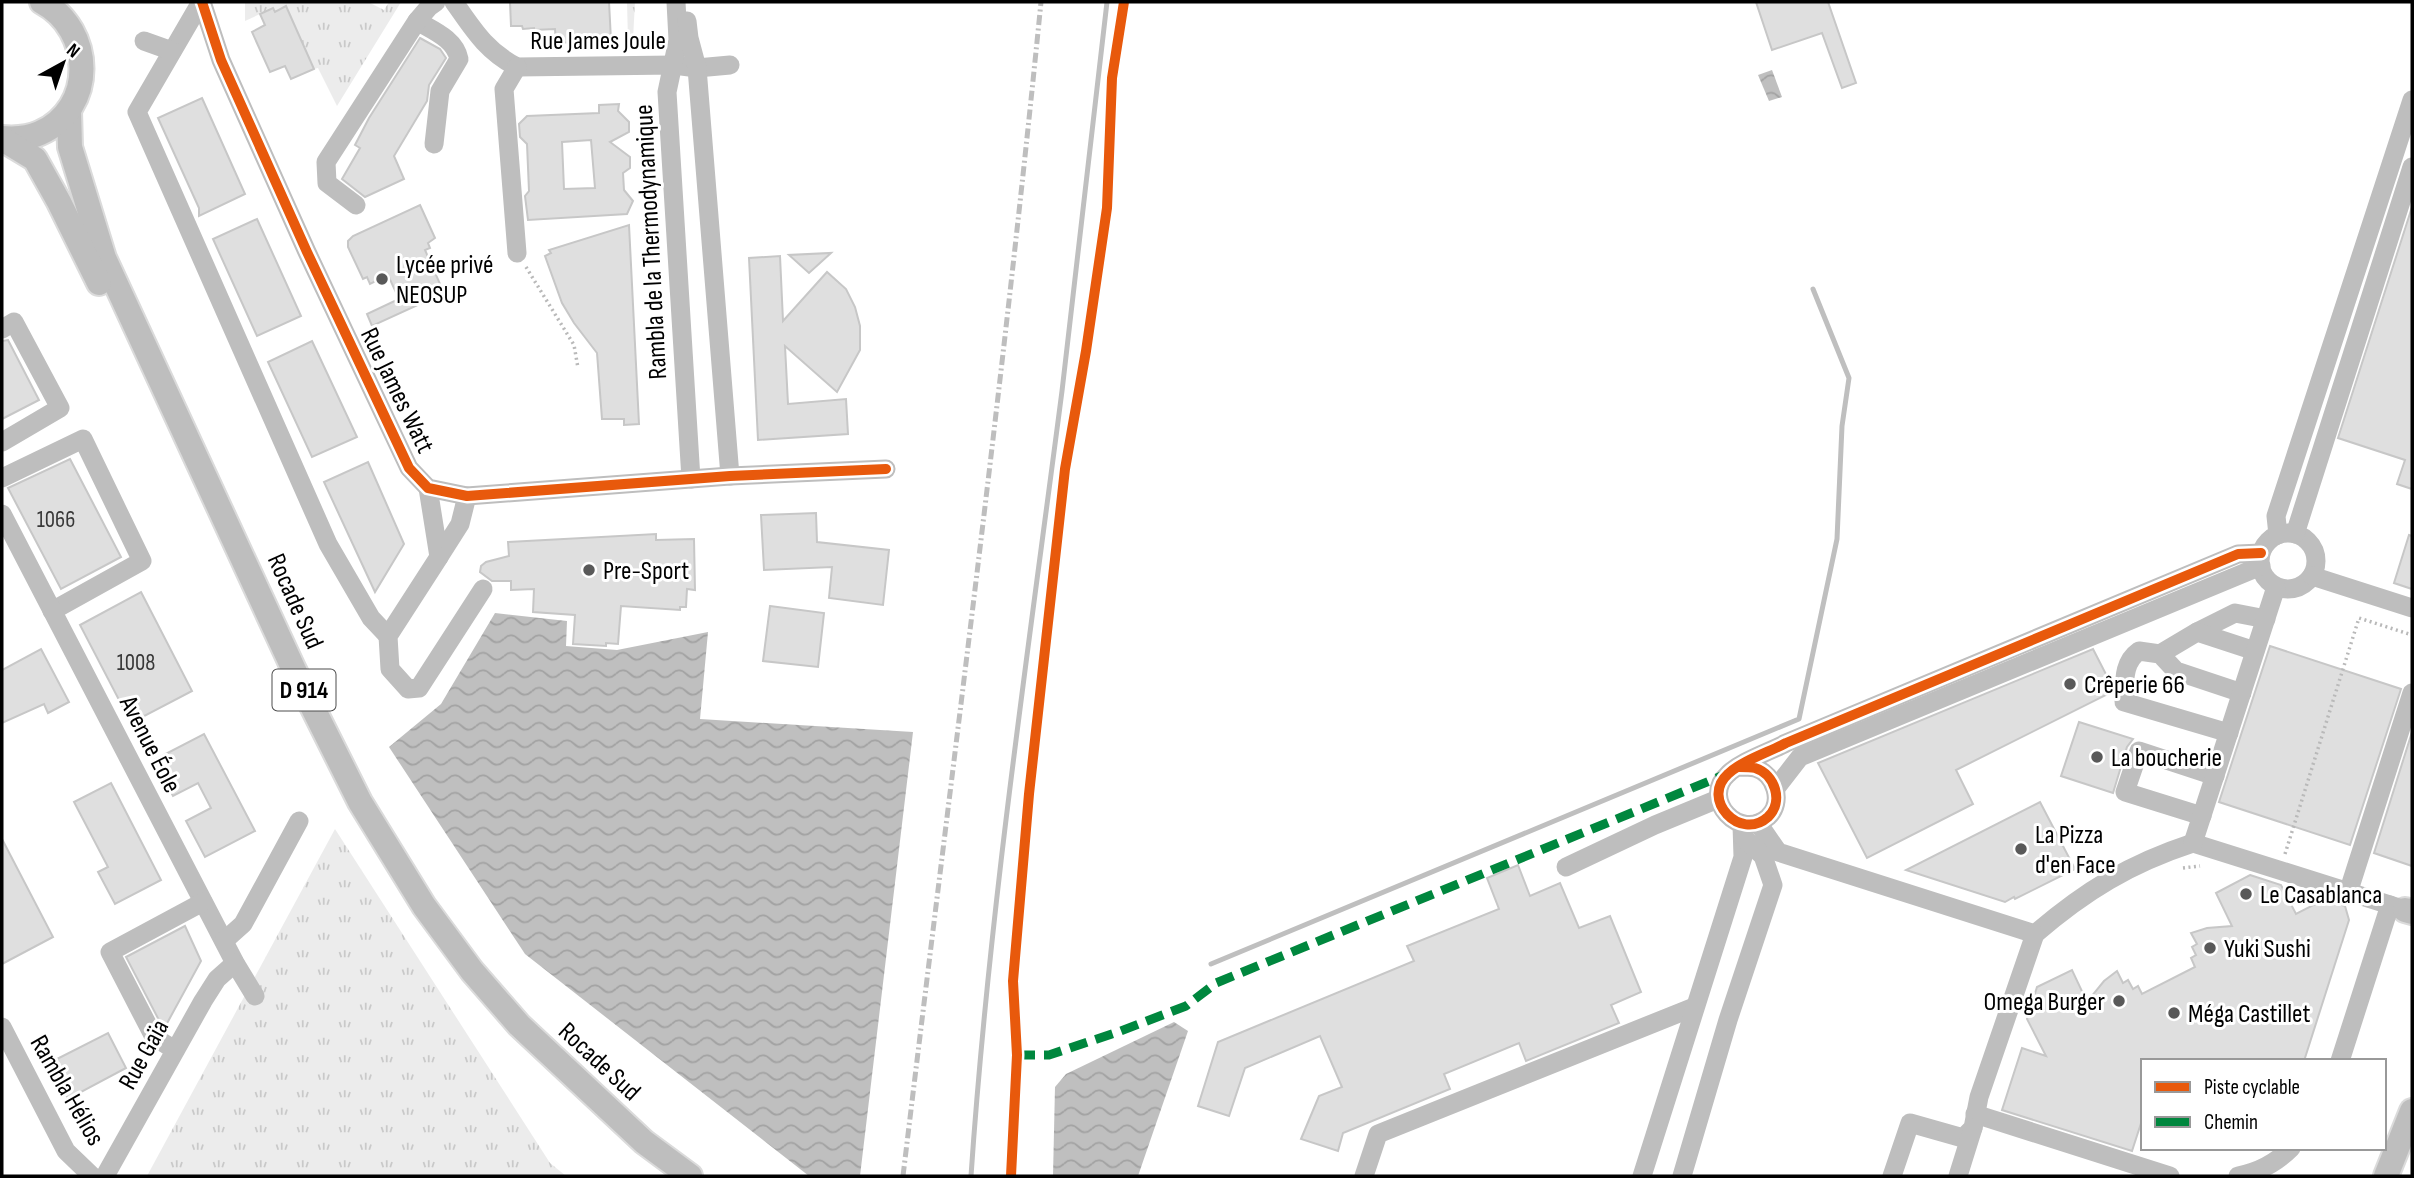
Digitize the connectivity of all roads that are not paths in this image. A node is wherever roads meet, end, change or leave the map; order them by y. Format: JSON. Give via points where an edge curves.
{"nodes":[{"id":1,"x":42,"y":2,"type":"edge"},
{"id":2,"x":201,"y":2,"type":"edge"},
{"id":3,"x":436,"y":2,"type":"edge"},
{"id":4,"x":454,"y":2,"type":"edge"},
{"id":5,"x":676,"y":2,"type":"edge"},
{"id":6,"x":686,"y":2,"type":"edge"},
{"id":7,"x":417,"y":21,"type":"junction"},
{"id":8,"x":144,"y":41,"type":"dead end"},
{"id":9,"x":172,"y":51,"type":"junction"},
{"id":10,"x":674,"y":65,"type":"junction"},
{"id":11,"x":730,"y":65,"type":"dead end"},
{"id":12,"x":517,"y":67,"type":"junction"},
{"id":13,"x":697,"y":68,"type":"junction"},
{"id":14,"x":2412,"y":100,"type":"edge"},
{"id":15,"x":69,"y":111,"type":"junction"},
{"id":16,"x":2,"y":139,"type":"edge"},
{"id":17,"x":434,"y":144,"type":"dead end"},
{"id":18,"x":2412,"y":167,"type":"edge"},
{"id":19,"x":356,"y":205,"type":"dead end"},
{"id":20,"x":517,"y":253,"type":"road end"},
{"id":21,"x":2,"y":329,"type":"edge"},
{"id":22,"x":2,"y":442,"type":"edge"},
{"id":23,"x":886,"y":469,"type":"dead end"},
{"id":24,"x":730,"y":476,"type":"junction"},
{"id":25,"x":2,"y":478,"type":"edge"},
{"id":26,"x":691,"y":480,"type":"junction"},
{"id":27,"x":428,"y":488,"type":"junction"},
{"id":28,"x":467,"y":496,"type":"junction"},
{"id":29,"x":2,"y":514,"type":"edge"},
{"id":30,"x":2286,"y":534,"type":"junction"},
{"id":31,"x":439,"y":557,"type":"junction"},
{"id":32,"x":2261,"y":560,"type":"junction"},
{"id":33,"x":2315,"y":570,"type":"junction"},
{"id":34,"x":2276,"y":587,"type":"junction"},
{"id":35,"x":483,"y":589,"type":"dead end"},
{"id":36,"x":2412,"y":597,"type":"edge"},
{"id":37,"x":2412,"y":608,"type":"edge"},
{"id":38,"x":52,"y":611,"type":"junction"},
{"id":39,"x":2266,"y":619,"type":"junction"},
{"id":40,"x":2197,"y":632,"type":"junction"},
{"id":41,"x":388,"y":636,"type":"junction"},
{"id":42,"x":2255,"y":651,"type":"junction"},
{"id":43,"x":2160,"y":654,"type":"junction"},
{"id":44,"x":2242,"y":693,"type":"junction"},
{"id":45,"x":2412,"y":693,"type":"edge"},
{"id":46,"x":2228,"y":733,"type":"junction"},
{"id":47,"x":1739,"y":767,"type":"junction"},
{"id":48,"x":2215,"y":776,"type":"junction"},
{"id":49,"x":1776,"y":788,"type":"junction"},
{"id":50,"x":1718,"y":799,"type":"junction"},
{"id":51,"x":2202,"y":816,"type":"junction"},
{"id":52,"x":299,"y":821,"type":"dead end"},
{"id":53,"x":1748,"y":829,"type":"junction"},
{"id":54,"x":2193,"y":843,"type":"junction"},
{"id":55,"x":1566,"y":867,"type":"dead end"},
{"id":56,"x":2347,"y":893,"type":"junction"},
{"id":57,"x":203,"y":902,"type":"junction"},
{"id":58,"x":2405,"y":909,"type":"edge"},
{"id":59,"x":2035,"y":934,"type":"junction"},
{"id":60,"x":224,"y":941,"type":"junction"},
{"id":61,"x":235,"y":963,"type":"junction"},
{"id":62,"x":255,"y":996,"type":"dead end"},
{"id":63,"x":1694,"y":1007,"type":"junction"},
{"id":64,"x":2,"y":1027,"type":"edge"},
{"id":65,"x":175,"y":1051,"type":"junction"},
{"id":66,"x":2341,"y":1059,"type":"edge"},
{"id":67,"x":2412,"y":1104,"type":"edge"},
{"id":68,"x":2412,"y":1111,"type":"edge"},
{"id":69,"x":1974,"y":1121,"type":"junction"},
{"id":70,"x":2401,"y":1137,"type":"junction"},
{"id":71,"x":2289,"y":1150,"type":"edge"},
{"id":72,"x":92,"y":1176,"type":"edge"},
{"id":73,"x":105,"y":1176,"type":"edge"},
{"id":74,"x":670,"y":1176,"type":"edge"},
{"id":75,"x":690,"y":1176,"type":"edge"},
{"id":76,"x":1364,"y":1176,"type":"edge"},
{"id":77,"x":1642,"y":1176,"type":"edge"},
{"id":78,"x":1682,"y":1176,"type":"edge"},
{"id":79,"x":1892,"y":1176,"type":"edge"},
{"id":80,"x":1958,"y":1176,"type":"edge"},
{"id":81,"x":2170,"y":1176,"type":"edge"},
{"id":82,"x":2238,"y":1176,"type":"edge"},
{"id":83,"x":2386,"y":1176,"type":"edge"}],
"edges":[{"from":1,"to":15,"type":"main road","via":[[65,18],[78,39],[82,76]]},
{"from":2,"to":9,"type":"street"},
{"from":2,"to":27,"type":"street","name":"Rue James Watt","via":[[221,60],[307,252],[409,468]]},
{"from":3,"to":7,"type":"street"},
{"from":4,"to":12,"type":"street","name":"Rue James Joule","via":[[484,43]]},
{"from":5,"to":10,"type":"street","name":"Rambla de la Thermodynamique"},
{"from":6,"to":13,"type":"street"},
{"from":7,"to":17,"type":"street","via":[[448,40],[459,59],[440,91]]},
{"from":7,"to":19,"type":"street","via":[[326,162],[327,183]]},
{"from":8,"to":9,"type":"street"},
{"from":9,"to":41,"type":"street","via":[[137,112],[328,544],[370,618]]},
{"from":10,"to":12,"type":"street","name":"Rue James Joule"},
{"from":10,"to":13,"type":"street","name":"Rue James Joule"},
{"from":10,"to":26,"type":"street","name":"Rambla de la Thermodynamique","via":[[667,92]]},
{"from":11,"to":13,"type":"street","name":"Rue James Joule"},
{"from":12,"to":20,"type":"street","via":[[504,89]]},
{"from":13,"to":24,"type":"street"},
{"from":14,"to":30,"type":"street","via":[[2276,516]]},
{"from":15,"to":16,"type":"main road","via":[[39,134]]},
{"from":15,"to":75,"type":"main road","name":"Rocade Sud","number":"D 914","via":[[69,147],[104,258],[294,670],[360,802],[424,906],[519,1026],[644,1142]]},
{"from":16,"to":74,"type":"main road","name":"Rocade Sud","number":"D 914","via":[[35,159],[59,202],[346,806],[411,913],[460,980],[510,1036],[616,1134]]},
{"from":18,"to":30,"type":"street"},
{"from":21,"to":22,"type":"street","via":[[14,322],[60,408]]},
{"from":23,"to":24,"type":"street","name":"Rue James Watt"},
{"from":24,"to":26,"type":"street","name":"Rue James Watt"},
{"from":25,"to":38,"type":"street","via":[[83,439],[142,561]]},
{"from":26,"to":28,"type":"street","name":"Rue James Watt"},
{"from":27,"to":28,"type":"street","name":"Rue James Watt"},
{"from":27,"to":31,"type":"street"},
{"from":28,"to":31,"type":"street","via":[[460,524]]},
{"from":29,"to":38,"type":"street","name":"Avenue Éole"},
{"from":30,"to":32,"type":"street","via":[[2268,542]]},
{"from":30,"to":33,"type":"street","via":[[2307,540],[2315,551]]},
{"from":31,"to":41,"type":"street"},
{"from":32,"to":34,"type":"street","via":[[2266,578]]},
{"from":32,"to":47,"type":"street","via":[[2238,554],[1786,743]]},
{"from":32,"to":49,"type":"street","via":[[1800,757]]},
{"from":33,"to":34,"type":"street","via":[[2296,589]]},
{"from":33,"to":36,"type":"street"},
{"from":33,"to":37,"type":"street"},
{"from":34,"to":39,"type":"street"},
{"from":35,"to":41,"type":"street","via":[[419,688],[408,689],[390,669]]},
{"from":38,"to":57,"type":"street","name":"Avenue Éole"},
{"from":39,"to":40,"type":"street","via":[[2235,612]]},
{"from":39,"to":42,"type":"street"},
{"from":40,"to":42,"type":"street"},
{"from":40,"to":43,"type":"street"},
{"from":42,"to":44,"type":"street"},
{"from":43,"to":44,"type":"street","via":[[2176,671]]},
{"from":43,"to":46,"type":"street","via":[[2139,652],[2130,658],[2124,702]]},
{"from":44,"to":46,"type":"street"},
{"from":45,"to":56,"type":"street"},
{"from":46,"to":48,"type":"street"},
{"from":47,"to":49,"type":"street","via":[[1757,768]]},
{"from":47,"to":50,"type":"street","via":[[1719,786]]},
{"from":48,"to":51,"type":"street"},
{"from":48,"to":51,"type":"street","via":[[2139,751],[2125,792]]},
{"from":49,"to":53,"type":"street","via":[[1770,816]]},
{"from":50,"to":53,"type":"street","via":[[1726,816]]},
{"from":50,"to":55,"type":"street"},
{"from":51,"to":54,"type":"street"},
{"from":52,"to":60,"type":"street","via":[[243,924]]},
{"from":53,"to":59,"type":"street","via":[[1778,852]]},
{"from":53,"to":63,"type":"street"},
{"from":53,"to":78,"type":"street","via":[[1773,885]]},
{"from":54,"to":56,"type":"street"},
{"from":54,"to":59,"type":"street","via":[[2107,879]]},
{"from":56,"to":58,"type":"street"},
{"from":57,"to":60,"type":"street","name":"Avenue Éole"},
{"from":57,"to":65,"type":"street","via":[[110,952],[155,1037]]},
{"from":58,"to":66,"type":"street"},
{"from":59,"to":69,"type":"street"},
{"from":60,"to":61,"type":"street","name":"Avenue Éole"},
{"from":61,"to":62,"type":"street","name":"Avenue Éole"},
{"from":61,"to":65,"type":"street","name":"Rue Gaïa","via":[[217,979]]},
{"from":63,"to":76,"type":"street","via":[[1378,1134]]},
{"from":63,"to":77,"type":"street"},
{"from":64,"to":72,"type":"street","name":"Rambla Hélios","via":[[66,1151]]},
{"from":65,"to":73,"type":"street","name":"Rue Gaïa"},
{"from":67,"to":70,"type":"main road"},
{"from":68,"to":70,"type":"main road"},
{"from":69,"to":79,"type":"street","via":[[1963,1138],[1910,1123]]},
{"from":69,"to":80,"type":"street"},
{"from":69,"to":81,"type":"street"},
{"from":70,"to":83,"type":"main road"},
{"from":71,"to":82,"type":"street","via":[[2271,1165]]}]}
